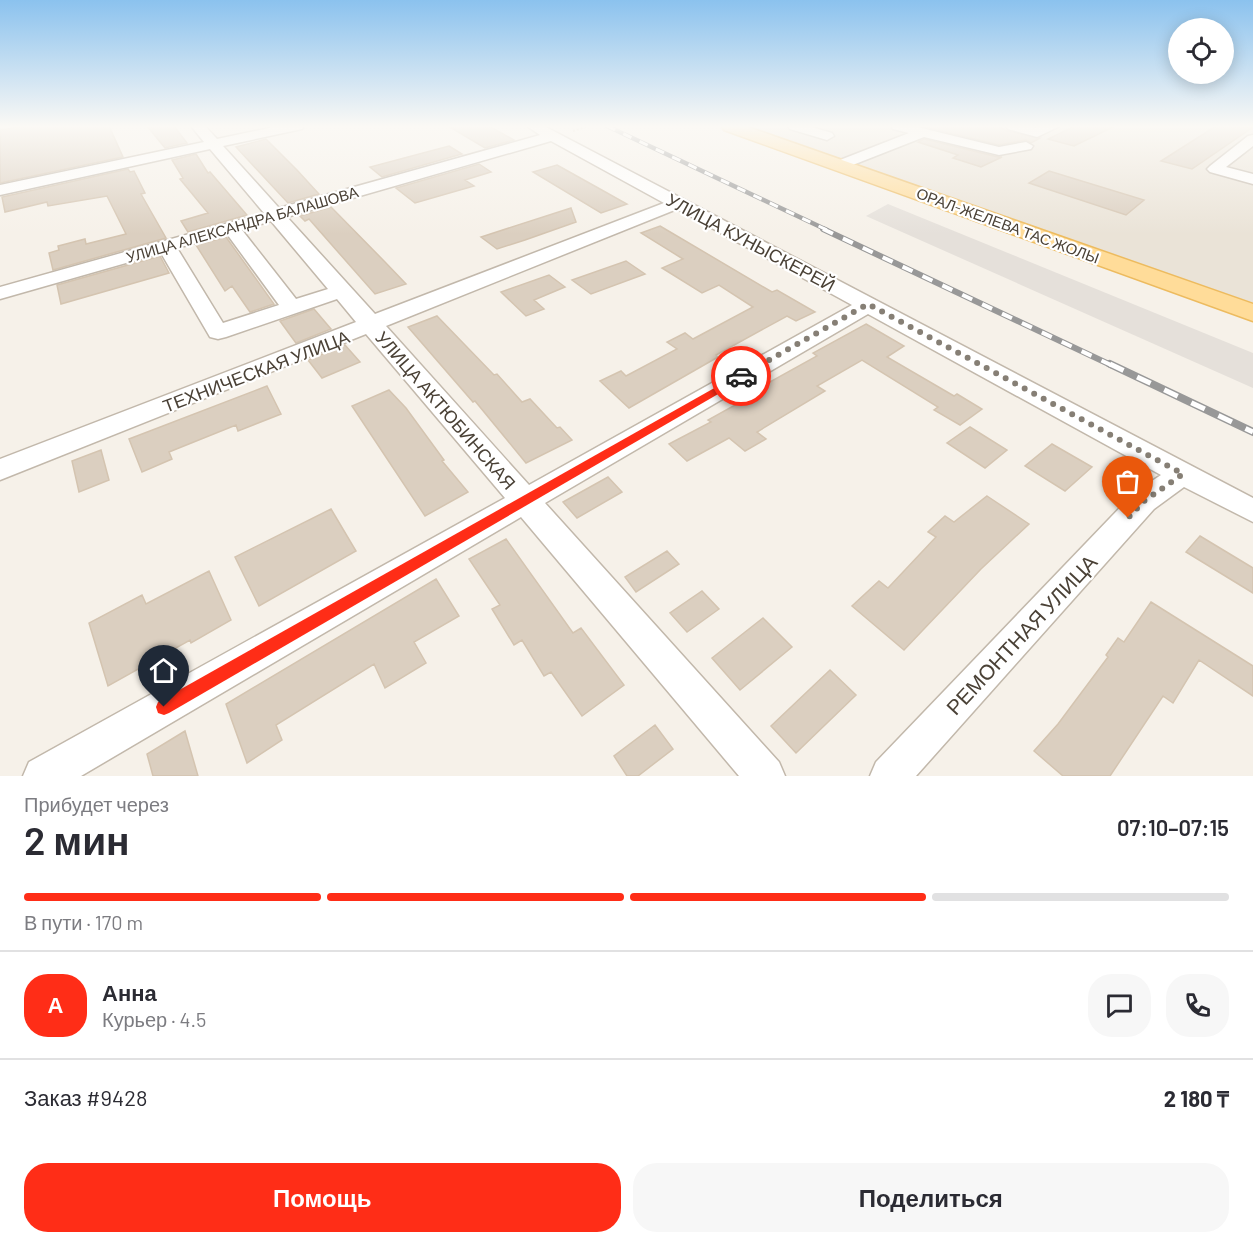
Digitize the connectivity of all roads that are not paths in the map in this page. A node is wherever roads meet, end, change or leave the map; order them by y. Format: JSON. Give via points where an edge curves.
{"nodes":[{"id":1,"x":104,"y":162,"type":"edge"},
{"id":2,"x":230,"y":162,"type":"edge"},
{"id":3,"x":444,"y":162,"type":"edge"},
{"id":4,"x":602,"y":162,"type":"edge"},
{"id":5,"x":832,"y":162,"type":"edge"},
{"id":6,"x":847,"y":162,"type":"edge"},
{"id":7,"x":1224,"y":162,"type":"edge"},
{"id":8,"x":840,"y":165,"type":"junction"},
{"id":9,"x":1253,"y":179,"type":"edge"},
{"id":10,"x":0,"y":190,"type":"edge"},
{"id":11,"x":678,"y":203,"type":"junction"},
{"id":12,"x":276,"y":215,"type":"junction"},
{"id":13,"x":231,"y":228,"type":"junction"},
{"id":14,"x":166,"y":246,"type":"junction"},
{"id":15,"x":342,"y":291,"type":"junction"},
{"id":16,"x":0,"y":293,"type":"edge"},
{"id":17,"x":868,"y":304,"type":"junction"},
{"id":18,"x":292,"y":308,"type":"junction"},
{"id":19,"x":1253,"y":313,"type":"edge"},
{"id":20,"x":372,"y":326,"type":"junction"},
{"id":21,"x":0,"y":470,"type":"edge"},
{"id":22,"x":1183,"y":474,"type":"junction"},
{"id":23,"x":526,"y":501,"type":"junction"},
{"id":24,"x":1253,"y":511,"type":"edge"},
{"id":25,"x":43,"y":776,"type":"edge"},
{"id":26,"x":765,"y":776,"type":"edge"},
{"id":27,"x":890,"y":776,"type":"edge"}],
"edges":[{"from":1,"to":10,"type":"street"},
{"from":2,"to":12,"type":"street","name":"УЛИЦА АКТЮБИНСКАЯ"},
{"from":3,"to":12,"type":"street","name":"УЛИЦА АЛЕКСАНДРА БАЛАШОВА"},
{"from":4,"to":11,"type":"street","name":"УЛИЦА КУНЫСКЕРЕЙ"},
{"from":5,"to":8,"type":"main road","name":"ОРАЛ-ЖЕЛЕВА ТАС ЖОЛЫ"},
{"from":6,"to":8,"type":"street"},
{"from":7,"to":9,"type":"street","via":[[1215,169]]},
{"from":8,"to":19,"type":"main road","name":"ОРАЛ-ЖЕЛЕВА ТАС ЖОЛЫ"},
{"from":11,"to":17,"type":"street","name":"УЛИЦА КУНЫСКЕРЕЙ"},
{"from":11,"to":20,"type":"street","name":"ТЕХНИЧЕСКАЯ УЛИЦА"},
{"from":12,"to":13,"type":"street","name":"УЛИЦА АЛЕКСАНДРА БАЛАШОВА"},
{"from":12,"to":15,"type":"street","name":"УЛИЦА АКТЮБИНСКАЯ"},
{"from":13,"to":14,"type":"street","name":"УЛИЦА АЛЕКСАНДРА БАЛАШОВА"},
{"from":13,"to":18,"type":"street"},
{"from":14,"to":16,"type":"street","name":"УЛИЦА АЛЕКСАНДРА БАЛАШОВА"},
{"from":14,"to":18,"type":"street","via":[[218,332]]},
{"from":15,"to":18,"type":"street"},
{"from":15,"to":20,"type":"street","name":"УЛИЦА АКТЮБИНСКАЯ"},
{"from":17,"to":22,"type":"street","name":"УЛИЦА КУНЫСКЕРЕЙ"},
{"from":17,"to":23,"type":"street"},
{"from":20,"to":21,"type":"street","name":"ТЕХНИЧЕСКАЯ УЛИЦА"},
{"from":20,"to":23,"type":"street","name":"УЛИЦА АКТЮБИНСКАЯ"},
{"from":22,"to":24,"type":"street","name":"УЛИЦА КУНЫСКЕРЕЙ"},
{"from":22,"to":27,"type":"street","name":"РЕМОНТНАЯ УЛИЦА","via":[[1144,501]]},
{"from":23,"to":25,"type":"street"},
{"from":23,"to":26,"type":"street","name":"УЛИЦА АКТЮБИНСКАЯ"}]}
